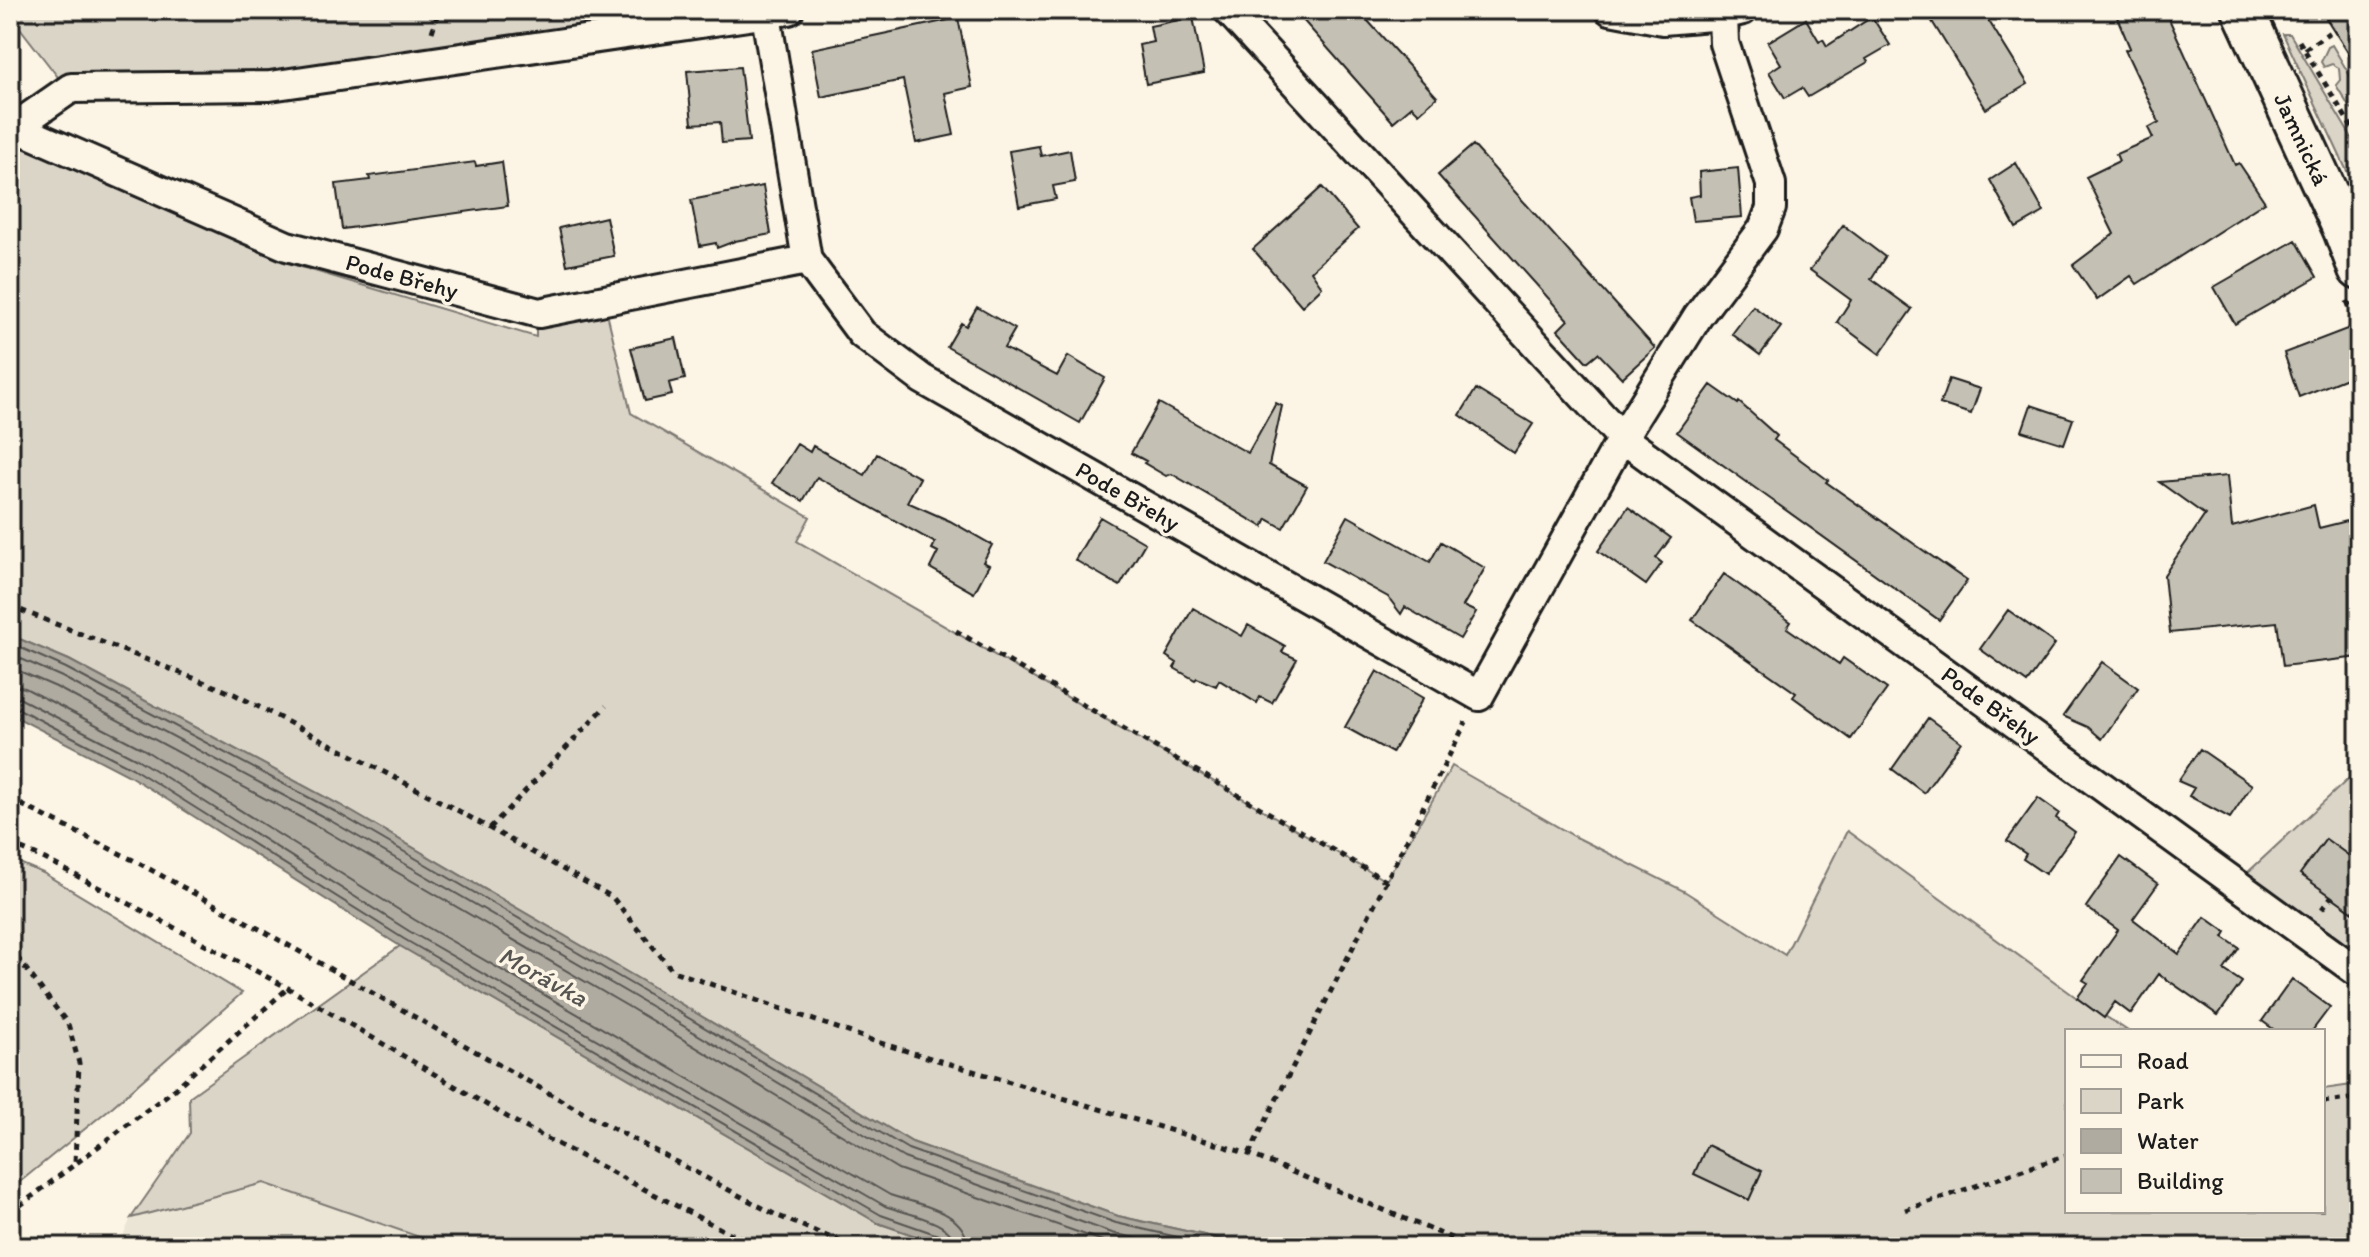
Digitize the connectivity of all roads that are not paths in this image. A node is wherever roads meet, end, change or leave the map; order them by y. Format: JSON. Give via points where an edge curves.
{"nodes":[{"id":1,"x":1228,"y":10,"type":"edge"},
{"id":2,"x":1610,"y":10,"type":"edge"},
{"id":3,"x":2243,"y":10,"type":"edge"},
{"id":4,"x":777,"y":12,"type":"edge"},
{"id":5,"x":1733,"y":13,"type":"edge"},
{"id":6,"x":12,"y":126,"type":"edge"},
{"id":7,"x":807,"y":260,"type":"junction"},
{"id":8,"x":2359,"y":269,"type":"edge"},
{"id":9,"x":1622,"y":438,"type":"junction"},
{"id":10,"x":2359,"y":973,"type":"edge"}],
"edges":[{"from":1,"to":9,"type":"street","name":"Pode Břehy"},
{"from":2,"to":5,"type":"street","via":[[1663,20]]},
{"from":3,"to":8,"type":"main road","name":"Jamnická"},
{"from":4,"to":6,"type":"street","name":"Pode Břehy","via":[[270,86],[71,88]]},
{"from":4,"to":7,"type":"street","name":"Pode Břehy"},
{"from":5,"to":9,"type":"street","via":[[1724,43],[1771,184],[1771,208],[1763,229],[1698,316]]},
{"from":6,"to":7,"type":"street","name":"Pode Břehy","via":[[287,246],[539,313]]},
{"from":7,"to":9,"type":"street","name":"Pode Břehy","via":[[862,334],[922,379],[1479,696]]},
{"from":9,"to":10,"type":"street","name":"Pode Břehy"}]}
